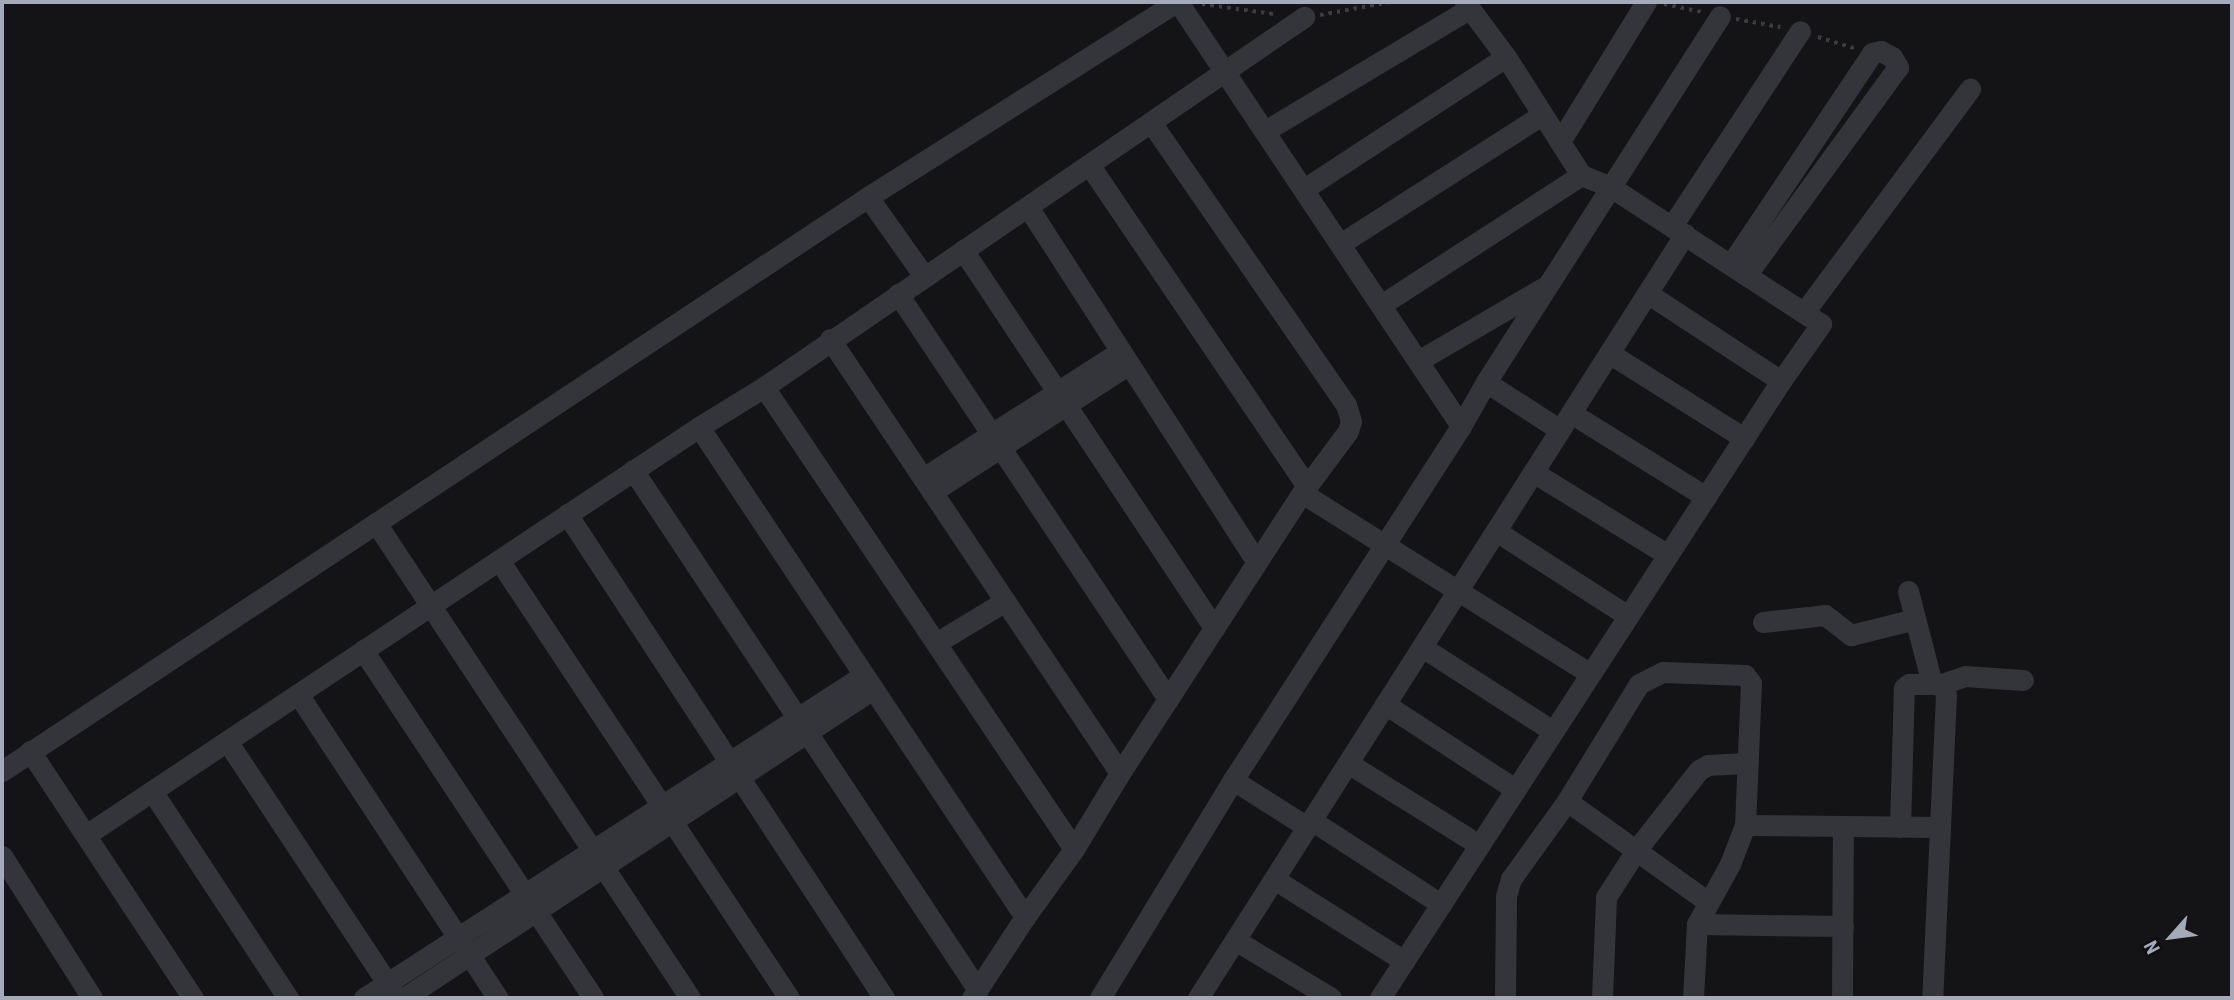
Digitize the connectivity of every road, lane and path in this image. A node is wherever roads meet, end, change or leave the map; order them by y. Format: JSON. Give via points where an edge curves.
{"nodes":[{"id":1,"x":1177,"y":2,"type":"edge"},
{"id":2,"x":1646,"y":2,"type":"edge"},
{"id":3,"x":1652,"y":2,"type":"edge"},
{"id":4,"x":1467,"y":5,"type":"edge"},
{"id":5,"x":1720,"y":16,"type":"junction"},
{"id":6,"x":1304,"y":17,"type":"dead end"},
{"id":7,"x":1800,"y":31,"type":"junction"},
{"id":8,"x":1872,"y":53,"type":"junction"},
{"id":9,"x":1506,"y":57,"type":"junction"},
{"id":10,"x":1227,"y":73,"type":"junction"},
{"id":11,"x":1970,"y":89,"type":"dead end"},
{"id":12,"x":1542,"y":115,"type":"junction"},
{"id":13,"x":1152,"y":124,"type":"junction"},
{"id":14,"x":1265,"y":131,"type":"junction"},
{"id":15,"x":1561,"y":140,"type":"junction"},
{"id":16,"x":1090,"y":166,"type":"junction"},
{"id":17,"x":1581,"y":175,"type":"junction"},
{"id":18,"x":1611,"y":187,"type":"junction"},
{"id":19,"x":1304,"y":189,"type":"junction"},
{"id":20,"x":868,"y":197,"type":"junction"},
{"id":21,"x":1028,"y":207,"type":"junction"},
{"id":22,"x":1678,"y":230,"type":"junction"},
{"id":23,"x":1340,"y":244,"type":"junction"},
{"id":24,"x":963,"y":250,"type":"junction"},
{"id":25,"x":1739,"y":269,"type":"junction"},
{"id":26,"x":924,"y":276,"type":"junction"},
{"id":27,"x":1547,"y":286,"type":"junction"},
{"id":28,"x":1647,"y":293,"type":"junction"},
{"id":29,"x":898,"y":294,"type":"junction"},
{"id":30,"x":1381,"y":305,"type":"junction"},
{"id":31,"x":1805,"y":311,"type":"junction"},
{"id":32,"x":830,"y":339,"type":"junction"},
{"id":33,"x":1609,"y":353,"type":"junction"},
{"id":34,"x":1125,"y":358,"type":"junction"},
{"id":35,"x":1418,"y":360,"type":"junction"},
{"id":36,"x":1781,"y":381,"type":"junction"},
{"id":37,"x":1486,"y":382,"type":"junction"},
{"id":38,"x":764,"y":387,"type":"junction"},
{"id":39,"x":1062,"y":399,"type":"junction"},
{"id":40,"x":1565,"y":421,"type":"junction"},
{"id":41,"x":1461,"y":426,"type":"junction"},
{"id":42,"x":699,"y":427,"type":"junction"},
{"id":43,"x":1744,"y":438,"type":"junction"},
{"id":44,"x":996,"y":441,"type":"junction"},
{"id":45,"x":634,"y":470,"type":"junction"},
{"id":46,"x":1533,"y":472,"type":"junction"},
{"id":47,"x":927,"y":485,"type":"junction"},
{"id":48,"x":1304,"y":490,"type":"junction"},
{"id":49,"x":1706,"y":497,"type":"junction"},
{"id":50,"x":567,"y":514,"type":"junction"},
{"id":51,"x":376,"y":523,"type":"junction"},
{"id":52,"x":1496,"y":531,"type":"junction"},
{"id":53,"x":1383,"y":544,"type":"junction"},
{"id":54,"x":1668,"y":555,"type":"junction"},
{"id":55,"x":499,"y":560,"type":"junction"},
{"id":56,"x":1257,"y":562,"type":"junction"},
{"id":57,"x":1457,"y":591,"type":"junction"},
{"id":58,"x":1908,"y":591,"type":"dead end"},
{"id":59,"x":1005,"y":601,"type":"junction"},
{"id":60,"x":430,"y":605,"type":"junction"},
{"id":61,"x":1628,"y":616,"type":"junction"},
{"id":62,"x":1915,"y":619,"type":"junction"},
{"id":63,"x":1763,"y":622,"type":"dead end"},
{"id":64,"x":1214,"y":628,"type":"junction"},
{"id":65,"x":936,"y":643,"type":"junction"},
{"id":66,"x":1422,"y":647,"type":"junction"},
{"id":67,"x":363,"y":650,"type":"junction"},
{"id":68,"x":1590,"y":674,"type":"junction"},
{"id":69,"x":2024,"y":680,"type":"dead end"},
{"id":70,"x":869,"y":682,"type":"junction"},
{"id":71,"x":1937,"y":684,"type":"junction"},
{"id":72,"x":298,"y":694,"type":"junction"},
{"id":73,"x":1168,"y":699,"type":"junction"},
{"id":74,"x":1385,"y":704,"type":"junction"},
{"id":75,"x":803,"y":725,"type":"junction"},
{"id":76,"x":1553,"y":731,"type":"junction"},
{"id":77,"x":227,"y":741,"type":"junction"},
{"id":78,"x":30,"y":751,"type":"junction"},
{"id":79,"x":1348,"y":763,"type":"junction"},
{"id":80,"x":1746,"y":763,"type":"junction"},
{"id":81,"x":735,"y":769,"type":"junction"},
{"id":82,"x":2,"y":771,"type":"edge"},
{"id":83,"x":1120,"y":773,"type":"junction"},
{"id":84,"x":1233,"y":780,"type":"junction"},
{"id":85,"x":1516,"y":789,"type":"junction"},
{"id":86,"x":152,"y":791,"type":"junction"},
{"id":87,"x":1567,"y":801,"type":"junction"},
{"id":88,"x":667,"y":814,"type":"junction"},
{"id":89,"x":1309,"y":823,"type":"junction"},
{"id":90,"x":1745,"y":825,"type":"junction"},
{"id":91,"x":1843,"y":826,"type":"junction"},
{"id":92,"x":1900,"y":827,"type":"junction"},
{"id":93,"x":1938,"y":827,"type":"junction"},
{"id":94,"x":86,"y":835,"type":"junction"},
{"id":95,"x":1479,"y":845,"type":"junction"},
{"id":96,"x":1074,"y":849,"type":"junction"},
{"id":97,"x":1637,"y":849,"type":"junction"},
{"id":98,"x":2,"y":856,"type":"edge"},
{"id":99,"x":597,"y":860,"type":"junction"},
{"id":100,"x":1274,"y":879,"type":"junction"},
{"id":101,"x":1708,"y":902,"type":"junction"},
{"id":102,"x":530,"y":903,"type":"junction"},
{"id":103,"x":1441,"y":904,"type":"junction"},
{"id":104,"x":1025,"y":917,"type":"junction"},
{"id":105,"x":1697,"y":924,"type":"junction"},
{"id":106,"x":1843,"y":926,"type":"junction"},
{"id":107,"x":1235,"y":940,"type":"junction"},
{"id":108,"x":464,"y":946,"type":"junction"},
{"id":109,"x":1404,"y":961,"type":"junction"},
{"id":110,"x":392,"y":991,"type":"edge"},
{"id":111,"x":975,"y":994,"type":"edge"},
{"id":112,"x":1200,"y":997,"type":"edge"},
{"id":113,"x":92,"y":998,"type":"edge"},
{"id":114,"x":193,"y":998,"type":"edge"},
{"id":115,"x":288,"y":998,"type":"edge"},
{"id":116,"x":364,"y":998,"type":"edge"},
{"id":117,"x":404,"y":998,"type":"edge"},
{"id":118,"x":498,"y":998,"type":"edge"},
{"id":119,"x":593,"y":998,"type":"edge"},
{"id":120,"x":690,"y":998,"type":"edge"},
{"id":121,"x":789,"y":998,"type":"edge"},
{"id":122,"x":884,"y":998,"type":"edge"},
{"id":123,"x":1100,"y":998,"type":"edge"},
{"id":124,"x":1331,"y":998,"type":"edge"},
{"id":125,"x":1380,"y":998,"type":"edge"},
{"id":126,"x":1505,"y":998,"type":"edge"},
{"id":127,"x":1602,"y":998,"type":"edge"},
{"id":128,"x":1693,"y":998,"type":"edge"},
{"id":129,"x":1842,"y":998,"type":"edge"},
{"id":130,"x":1932,"y":998,"type":"edge"}],
"edges":[{"from":1,"to":10,"type":"street"},
{"from":1,"to":20,"type":"street"},
{"from":2,"to":15,"type":"street"},
{"from":3,"to":5,"type":"path"},
{"from":4,"to":9,"type":"street"},
{"from":4,"to":14,"type":"street"},
{"from":5,"to":7,"type":"path"},
{"from":5,"to":18,"type":"street"},
{"from":6,"to":10,"type":"street"},
{"from":7,"to":8,"type":"path"},
{"from":7,"to":22,"type":"street"},
{"from":8,"to":25,"type":"street"},
{"from":8,"to":25,"type":"street","via":[[1881,51],[1898,67]]},
{"from":9,"to":12,"type":"street"},
{"from":9,"to":19,"type":"street"},
{"from":10,"to":13,"type":"street"},
{"from":10,"to":14,"type":"street"},
{"from":11,"to":31,"type":"street"},
{"from":12,"to":15,"type":"street"},
{"from":12,"to":23,"type":"street"},
{"from":13,"to":16,"type":"street"},
{"from":13,"to":48,"type":"street","via":[[1351,414],[1348,431]]},
{"from":14,"to":19,"type":"street"},
{"from":15,"to":17,"type":"street"},
{"from":16,"to":21,"type":"street"},
{"from":16,"to":48,"type":"street"},
{"from":17,"to":18,"type":"street"},
{"from":17,"to":30,"type":"street"},
{"from":18,"to":22,"type":"street"},
{"from":18,"to":27,"type":"street"},
{"from":19,"to":23,"type":"street"},
{"from":20,"to":26,"type":"street"},
{"from":20,"to":51,"type":"street"},
{"from":21,"to":24,"type":"street"},
{"from":21,"to":34,"type":"street"},
{"from":22,"to":25,"type":"street"},
{"from":22,"to":28,"type":"street"},
{"from":23,"to":30,"type":"street"},
{"from":24,"to":26,"type":"street"},
{"from":24,"to":39,"type":"street"},
{"from":25,"to":31,"type":"street"},
{"from":26,"to":29,"type":"street"},
{"from":27,"to":35,"type":"street"},
{"from":27,"to":37,"type":"street"},
{"from":28,"to":33,"type":"street"},
{"from":28,"to":36,"type":"street"},
{"from":29,"to":32,"type":"street"},
{"from":29,"to":44,"type":"street"},
{"from":30,"to":35,"type":"street"},
{"from":31,"to":36,"type":"street","via":[[1822,324]]},
{"from":32,"to":38,"type":"street"},
{"from":32,"to":47,"type":"street"},
{"from":33,"to":40,"type":"street"},
{"from":33,"to":43,"type":"street"},
{"from":34,"to":39,"type":"street"},
{"from":34,"to":56,"type":"street"},
{"from":35,"to":41,"type":"street"},
{"from":36,"to":43,"type":"street"},
{"from":37,"to":40,"type":"street"},
{"from":37,"to":41,"type":"street"},
{"from":38,"to":42,"type":"street"},
{"from":38,"to":65,"type":"street"},
{"from":39,"to":44,"type":"street"},
{"from":39,"to":64,"type":"street"},
{"from":40,"to":46,"type":"street"},
{"from":40,"to":49,"type":"street"},
{"from":41,"to":53,"type":"street"},
{"from":42,"to":45,"type":"street"},
{"from":42,"to":70,"type":"street"},
{"from":43,"to":49,"type":"street"},
{"from":44,"to":47,"type":"street"},
{"from":44,"to":73,"type":"street"},
{"from":45,"to":50,"type":"street"},
{"from":45,"to":75,"type":"street"},
{"from":46,"to":52,"type":"street"},
{"from":46,"to":54,"type":"street"},
{"from":47,"to":59,"type":"street"},
{"from":48,"to":53,"type":"street"},
{"from":48,"to":56,"type":"street"},
{"from":49,"to":54,"type":"street"},
{"from":50,"to":55,"type":"street"},
{"from":50,"to":81,"type":"street"},
{"from":51,"to":60,"type":"street"},
{"from":51,"to":78,"type":"street"},
{"from":52,"to":57,"type":"street"},
{"from":52,"to":61,"type":"street"},
{"from":53,"to":57,"type":"street"},
{"from":53,"to":84,"type":"street"},
{"from":54,"to":61,"type":"street"},
{"from":55,"to":60,"type":"street"},
{"from":55,"to":88,"type":"street"},
{"from":56,"to":64,"type":"street"},
{"from":57,"to":66,"type":"street"},
{"from":57,"to":68,"type":"street"},
{"from":58,"to":62,"type":"street"},
{"from":59,"to":65,"type":"street"},
{"from":59,"to":83,"type":"street"},
{"from":60,"to":67,"type":"street"},
{"from":60,"to":99,"type":"street"},
{"from":61,"to":68,"type":"street"},
{"from":62,"to":63,"type":"street","via":[[1851,635],[1825,615]]},
{"from":62,"to":71,"type":"street"},
{"from":64,"to":73,"type":"street"},
{"from":65,"to":96,"type":"street"},
{"from":66,"to":74,"type":"street"},
{"from":66,"to":76,"type":"street"},
{"from":67,"to":72,"type":"street"},
{"from":67,"to":102,"type":"street"},
{"from":68,"to":76,"type":"street"},
{"from":69,"to":71,"type":"street","via":[[1965,676]]},
{"from":70,"to":75,"type":"street"},
{"from":70,"to":104,"type":"street"},
{"from":71,"to":92,"type":"street","via":[[1909,684],[1902,695]]},
{"from":71,"to":93,"type":"street","via":[[1946,695]]},
{"from":72,"to":77,"type":"street"},
{"from":72,"to":108,"type":"street"},
{"from":73,"to":83,"type":"street"},
{"from":74,"to":79,"type":"street"},
{"from":74,"to":85,"type":"street"},
{"from":75,"to":81,"type":"street"},
{"from":75,"to":111,"type":"street"},
{"from":76,"to":85,"type":"street"},
{"from":77,"to":86,"type":"street"},
{"from":77,"to":110,"type":"street"},
{"from":78,"to":82,"type":"street"},
{"from":78,"to":94,"type":"street"},
{"from":79,"to":89,"type":"street"},
{"from":79,"to":95,"type":"street"},
{"from":80,"to":87,"type":"street","via":[[1749,679],[1745,675],[1663,672],[1639,684]]},
{"from":80,"to":90,"type":"street"},
{"from":80,"to":97,"type":"street","via":[[1708,765],[1699,770]]},
{"from":81,"to":88,"type":"street"},
{"from":81,"to":122,"type":"street"},
{"from":83,"to":96,"type":"street"},
{"from":84,"to":89,"type":"street"},
{"from":84,"to":123,"type":"street"},
{"from":85,"to":95,"type":"street"},
{"from":86,"to":94,"type":"street"},
{"from":86,"to":115,"type":"street"},
{"from":87,"to":97,"type":"street"},
{"from":87,"to":126,"type":"street","via":[[1511,879],[1506,896]]},
{"from":88,"to":99,"type":"street"},
{"from":88,"to":121,"type":"street"},
{"from":89,"to":100,"type":"street"},
{"from":89,"to":103,"type":"street"},
{"from":90,"to":91,"type":"street"},
{"from":90,"to":101,"type":"street"},
{"from":91,"to":92,"type":"street"},
{"from":91,"to":106,"type":"street"},
{"from":92,"to":93,"type":"street"},
{"from":93,"to":130,"type":"street"},
{"from":94,"to":114,"type":"street"},
{"from":95,"to":103,"type":"street"},
{"from":96,"to":104,"type":"street"},
{"from":97,"to":101,"type":"street"},
{"from":97,"to":127,"type":"street","via":[[1606,897]]},
{"from":98,"to":113,"type":"street"},
{"from":99,"to":102,"type":"street"},
{"from":99,"to":120,"type":"street"},
{"from":100,"to":107,"type":"street"},
{"from":100,"to":109,"type":"street"},
{"from":101,"to":105,"type":"street"},
{"from":102,"to":108,"type":"street"},
{"from":102,"to":119,"type":"street"},
{"from":103,"to":109,"type":"street"},
{"from":104,"to":111,"type":"street"},
{"from":105,"to":106,"type":"street"},
{"from":105,"to":128,"type":"street"},
{"from":106,"to":129,"type":"street"},
{"from":107,"to":112,"type":"street"},
{"from":107,"to":124,"type":"street"},
{"from":108,"to":110,"type":"street"},
{"from":108,"to":117,"type":"street"},
{"from":108,"to":118,"type":"street"},
{"from":109,"to":125,"type":"street"},
{"from":110,"to":116,"type":"street"}]}
